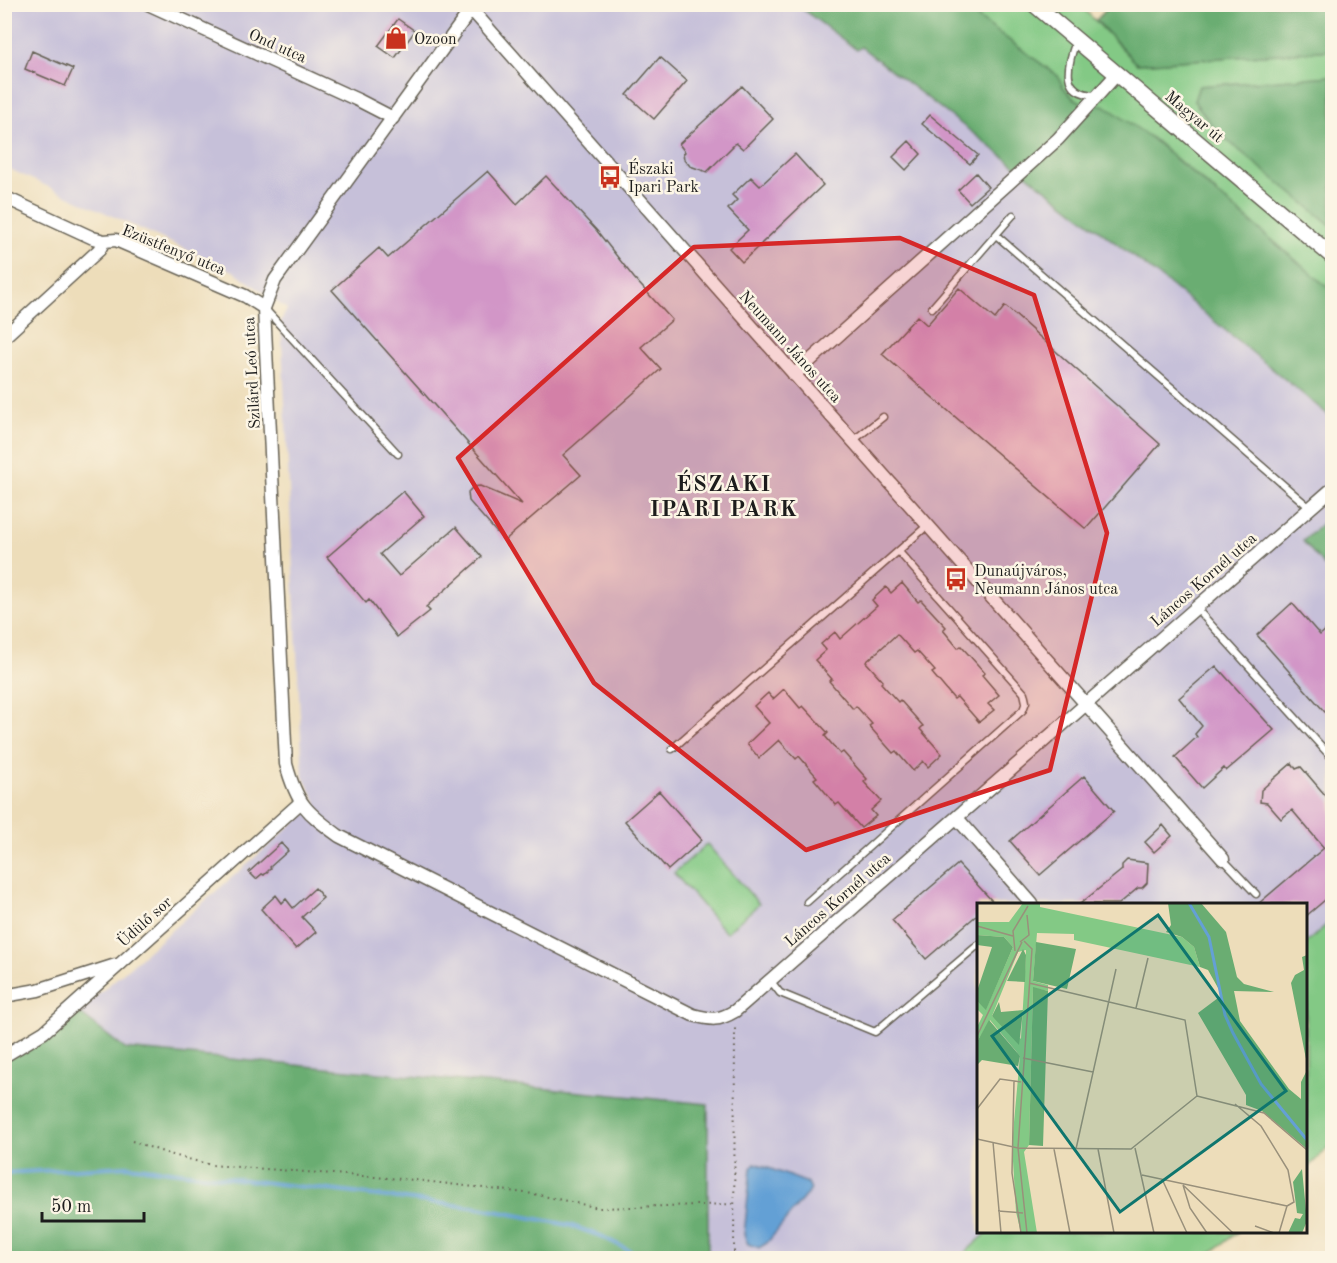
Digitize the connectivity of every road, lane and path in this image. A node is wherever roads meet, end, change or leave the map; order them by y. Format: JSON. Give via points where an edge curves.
{"nodes":[{"id":1,"x":148,"y":4,"type":"edge"},
{"id":2,"x":1034,"y":4,"type":"edge"},
{"id":3,"x":473,"y":7,"type":"edge"},
{"id":4,"x":1076,"y":40,"type":"junction"},
{"id":5,"x":1116,"y":74,"type":"junction"},
{"id":6,"x":1095,"y":95,"type":"junction"},
{"id":7,"x":393,"y":118,"type":"junction"},
{"id":8,"x":4,"y":197,"type":"edge"},
{"id":9,"x":1013,"y":215,"type":"dead end"},
{"id":10,"x":996,"y":235,"type":"junction"},
{"id":11,"x":104,"y":241,"type":"junction"},
{"id":12,"x":1332,"y":256,"type":"edge"},
{"id":13,"x":264,"y":308,"type":"junction"},
{"id":14,"x":932,"y":308,"type":"dead end"},
{"id":15,"x":7,"y":330,"type":"edge"},
{"id":16,"x":794,"y":375,"type":"junction"},
{"id":17,"x":883,"y":417,"type":"dead end"},
{"id":18,"x":853,"y":441,"type":"junction"},
{"id":19,"x":398,"y":454,"type":"dead end"},
{"id":20,"x":1332,"y":489,"type":"edge"},
{"id":21,"x":1310,"y":508,"type":"junction"},
{"id":22,"x":928,"y":525,"type":"junction"},
{"id":23,"x":899,"y":552,"type":"junction"},
{"id":24,"x":1196,"y":608,"type":"junction"},
{"id":25,"x":1086,"y":704,"type":"junction"},
{"id":26,"x":672,"y":749,"type":"dead end"},
{"id":27,"x":1332,"y":758,"type":"edge"},
{"id":28,"x":300,"y":803,"type":"junction"},
{"id":29,"x":957,"y":818,"type":"junction"},
{"id":30,"x":1223,"y":859,"type":"joint"},
{"id":31,"x":1256,"y":894,"type":"dead end"},
{"id":32,"x":807,"y":902,"type":"dead end"},
{"id":33,"x":1031,"y":903,"type":"edge"},
{"id":34,"x":977,"y":946,"type":"edge"},
{"id":35,"x":123,"y":963,"type":"junction"},
{"id":36,"x":769,"y":980,"type":"junction"},
{"id":37,"x":4,"y":996,"type":"edge"},
{"id":38,"x":735,"y":1011,"type":"junction"},
{"id":39,"x":4,"y":1056,"type":"edge"},
{"id":40,"x":132,"y":1141,"type":"dead end"},
{"id":41,"x":733,"y":1204,"type":"junction"},
{"id":42,"x":734,"y":1258,"type":"edge"}],
"edges":[{"from":1,"to":7,"type":"street","name":"Ond utca"},
{"from":2,"to":4,"type":"street","name":"Magyar út"},
{"from":3,"to":7,"type":"street","name":"Szilárd Leó utca"},
{"from":3,"to":16,"type":"street","name":"Neumann János utca"},
{"from":4,"to":5,"type":"street","name":"Magyar út"},
{"from":4,"to":6,"type":"lane","via":[[1069,72],[1071,84],[1077,92]]},
{"from":5,"to":6,"type":"street"},
{"from":5,"to":12,"type":"street","name":"Magyar út"},
{"from":6,"to":16,"type":"street","via":[[1058,139]]},
{"from":7,"to":13,"type":"street","name":"Szilárd Leó utca","via":[[275,280]]},
{"from":8,"to":11,"type":"street","name":"Ezüstfenyő utca"},
{"from":9,"to":10,"type":"lane"},
{"from":10,"to":14,"type":"lane"},
{"from":10,"to":21,"type":"lane"},
{"from":11,"to":13,"type":"street","name":"Ezüstfenyő utca","via":[[116,240]]},
{"from":11,"to":15,"type":"street","via":[[99,250]]},
{"from":13,"to":19,"type":"lane"},
{"from":13,"to":28,"type":"street","name":"Szilárd Leó utca","via":[[286,764]]},
{"from":16,"to":18,"type":"street","name":"Neumann János utca"},
{"from":17,"to":18,"type":"lane"},
{"from":18,"to":22,"type":"street","name":"Neumann János utca"},
{"from":20,"to":21,"type":"street","name":"Láncos Kornél utca"},
{"from":21,"to":24,"type":"street","name":"Láncos Kornél utca"},
{"from":22,"to":23,"type":"lane"},
{"from":22,"to":25,"type":"street","name":"Neumann János utca"},
{"from":23,"to":26,"type":"lane"},
{"from":23,"to":32,"type":"lane","via":[[1024,693],[1026,702],[1023,710]]},
{"from":24,"to":25,"type":"street","name":"Láncos Kornél utca"},
{"from":24,"to":27,"type":"lane"},
{"from":25,"to":29,"type":"street","name":"Láncos Kornél utca"},
{"from":25,"to":30,"type":"street","name":"Neumann János utca"},
{"from":28,"to":35,"type":"street","name":"Üdülő sor"},
{"from":28,"to":38,"type":"street","name":"Láncos Kornél utca","via":[[339,836],[693,1015],[722,1018]]},
{"from":29,"to":33,"type":"street"},
{"from":29,"to":36,"type":"street","name":"Láncos Kornél utca"},
{"from":30,"to":31,"type":"lane"},
{"from":34,"to":36,"type":"lane","via":[[875,1032],[780,993]]},
{"from":35,"to":37,"type":"street","via":[[38,990]]},
{"from":35,"to":39,"type":"street","name":"Üdülő sor","via":[[44,1032]]},
{"from":36,"to":38,"type":"street","name":"Láncos Kornél utca"},
{"from":38,"to":41,"type":"path"},
{"from":40,"to":41,"type":"path","via":[[211,1165],[415,1180],[534,1194],[599,1208]]},
{"from":41,"to":42,"type":"path"}]}
